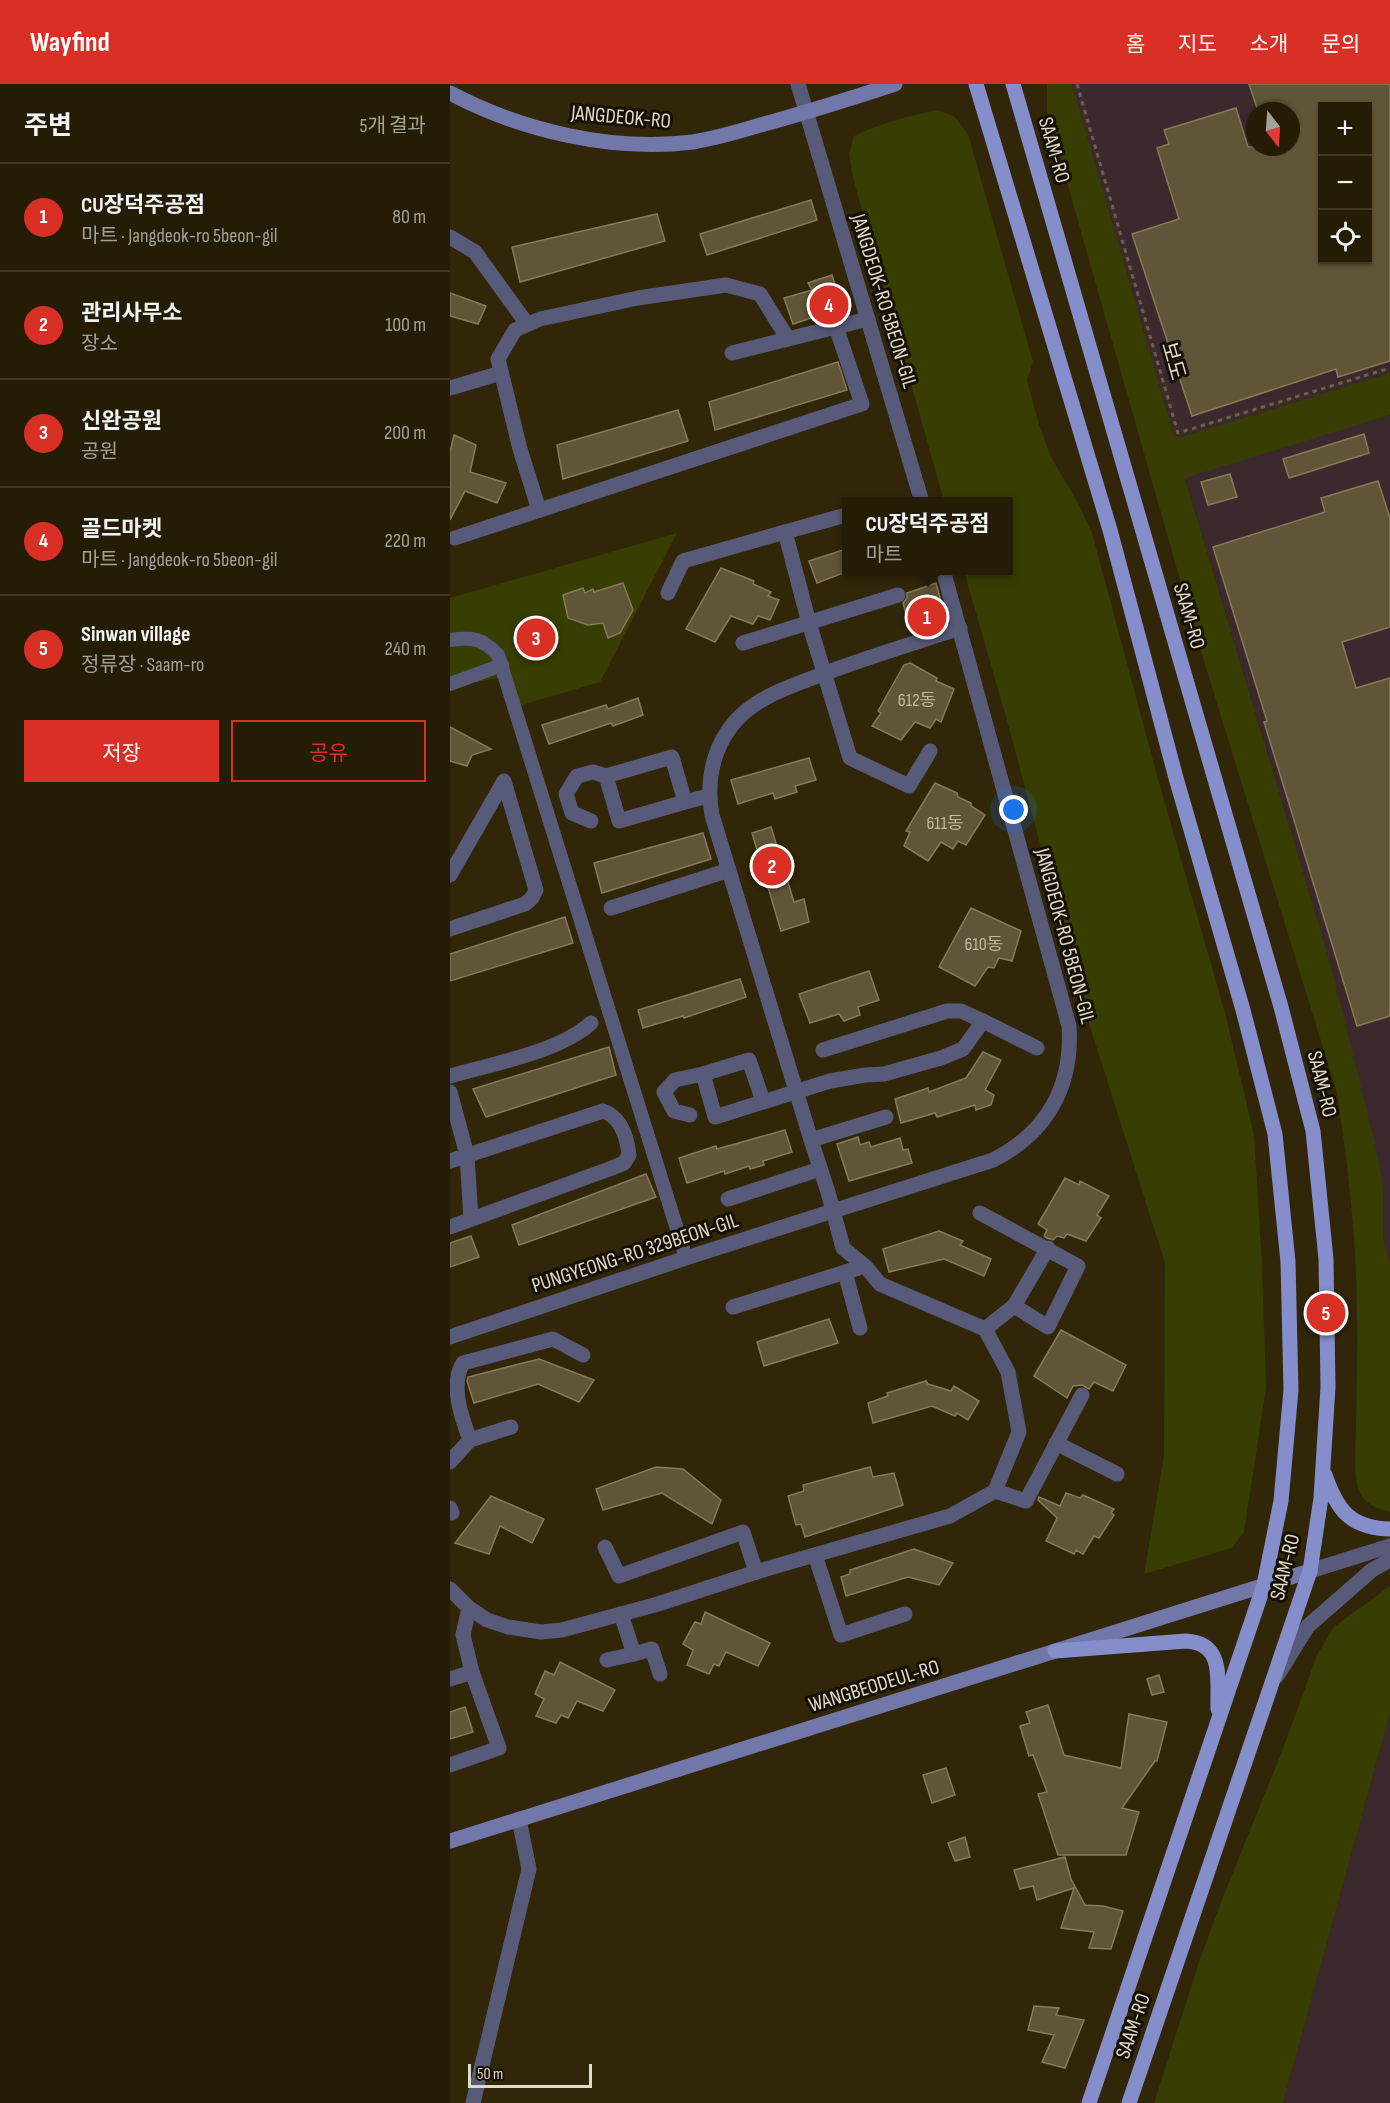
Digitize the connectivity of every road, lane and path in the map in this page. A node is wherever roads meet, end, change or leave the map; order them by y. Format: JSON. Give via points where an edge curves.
{"nodes":[{"id":1,"x":798,"y":84,"type":"edge"},
{"id":2,"x":895,"y":84,"type":"edge"},
{"id":3,"x":976,"y":84,"type":"edge"},
{"id":4,"x":1013,"y":84,"type":"edge"},
{"id":5,"x":1077,"y":84,"type":"edge"},
{"id":6,"x":450,"y":93,"type":"edge"},
{"id":7,"x":806,"y":112,"type":"junction"},
{"id":8,"x":450,"y":237,"type":"edge"},
{"id":9,"x":868,"y":319,"type":"junction"},
{"id":10,"x":527,"y":324,"type":"junction"},
{"id":11,"x":836,"y":327,"type":"junction"},
{"id":12,"x":788,"y":339,"type":"junction"},
{"id":13,"x":732,"y":353,"type":"dead end"},
{"id":14,"x":1390,"y":368,"type":"edge"},
{"id":15,"x":501,"y":373,"type":"junction"},
{"id":16,"x":450,"y":388,"type":"edge"},
{"id":17,"x":921,"y":497,"type":"edge"},
{"id":18,"x":539,"y":510,"type":"junction"},
{"id":19,"x":842,"y":516,"type":"edge"},
{"id":20,"x":785,"y":532,"type":"junction"},
{"id":21,"x":455,"y":538,"type":"dead end"},
{"id":22,"x":944,"y":575,"type":"edge"},
{"id":23,"x":668,"y":593,"type":"dead end"},
{"id":24,"x":898,"y":595,"type":"dead end"},
{"id":25,"x":808,"y":623,"type":"junction"},
{"id":26,"x":960,"y":628,"type":"junction"},
{"id":27,"x":450,"y":640,"type":"edge"},
{"id":28,"x":743,"y":643,"type":"dead end"},
{"id":29,"x":502,"y":665,"type":"junction"},
{"id":30,"x":824,"y":673,"type":"junction"},
{"id":31,"x":450,"y":684,"type":"edge"},
{"id":32,"x":930,"y":751,"type":"dead end"},
{"id":33,"x":606,"y":776,"type":"junction"},
{"id":34,"x":708,"y":796,"type":"junction"},
{"id":35,"x":685,"y":802,"type":"junction"},
{"id":36,"x":591,"y":821,"type":"dead end"},
{"id":37,"x":729,"y":870,"type":"junction"},
{"id":38,"x":450,"y":875,"type":"edge"},
{"id":39,"x":610,"y":908,"type":"dead end"},
{"id":40,"x":450,"y":928,"type":"edge"},
{"id":41,"x":983,"y":1021,"type":"junction"},
{"id":42,"x":591,"y":1023,"type":"dead end"},
{"id":43,"x":1036,"y":1048,"type":"dead end"},
{"id":44,"x":823,"y":1050,"type":"dead end"},
{"id":45,"x":703,"y":1074,"type":"junction"},
{"id":46,"x":450,"y":1076,"type":"edge"},
{"id":47,"x":796,"y":1091,"type":"junction"},
{"id":48,"x":450,"y":1092,"type":"edge"},
{"id":49,"x":764,"y":1101,"type":"junction"},
{"id":50,"x":690,"y":1115,"type":"dead end"},
{"id":51,"x":886,"y":1117,"type":"dead end"},
{"id":52,"x":811,"y":1140,"type":"junction"},
{"id":53,"x":467,"y":1155,"type":"junction"},
{"id":54,"x":450,"y":1161,"type":"edge"},
{"id":55,"x":820,"y":1169,"type":"junction"},
{"id":56,"x":729,"y":1199,"type":"dead end"},
{"id":57,"x":833,"y":1210,"type":"junction"},
{"id":58,"x":980,"y":1212,"type":"dead end"},
{"id":59,"x":471,"y":1219,"type":"junction"},
{"id":60,"x":450,"y":1227,"type":"edge"},
{"id":61,"x":1048,"y":1248,"type":"junction"},
{"id":62,"x":686,"y":1258,"type":"junction"},
{"id":63,"x":865,"y":1266,"type":"junction"},
{"id":64,"x":845,"y":1272,"type":"junction"},
{"id":65,"x":1014,"y":1306,"type":"junction"},
{"id":66,"x":733,"y":1307,"type":"dead end"},
{"id":67,"x":860,"y":1328,"type":"dead end"},
{"id":68,"x":985,"y":1329,"type":"junction"},
{"id":69,"x":450,"y":1337,"type":"edge"},
{"id":70,"x":583,"y":1355,"type":"dead end"},
{"id":71,"x":1082,"y":1395,"type":"dead end"},
{"id":72,"x":511,"y":1427,"type":"dead end"},
{"id":73,"x":470,"y":1440,"type":"junction"},
{"id":74,"x":1056,"y":1443,"type":"junction"},
{"id":75,"x":450,"y":1462,"type":"edge"},
{"id":76,"x":1323,"y":1469,"type":"junction"},
{"id":77,"x":1117,"y":1474,"type":"dead end"},
{"id":78,"x":995,"y":1491,"type":"junction"},
{"id":79,"x":1390,"y":1529,"type":"edge"},
{"id":80,"x":1390,"y":1546,"type":"edge"},
{"id":81,"x":605,"y":1547,"type":"dead end"},
{"id":82,"x":814,"y":1554,"type":"junction"},
{"id":83,"x":1390,"y":1560,"type":"edge"},
{"id":84,"x":1310,"y":1571,"type":"junction"},
{"id":85,"x":756,"y":1572,"type":"junction"},
{"id":86,"x":1264,"y":1585,"type":"junction"},
{"id":87,"x":450,"y":1589,"type":"edge"},
{"id":88,"x":469,"y":1608,"type":"junction"},
{"id":89,"x":621,"y":1614,"type":"junction"},
{"id":90,"x":905,"y":1614,"type":"dead end"},
{"id":91,"x":456,"y":1637,"type":"edge"},
{"id":92,"x":1055,"y":1651,"type":"junction"},
{"id":93,"x":634,"y":1654,"type":"junction"},
{"id":94,"x":607,"y":1660,"type":"dead end"},
{"id":95,"x":472,"y":1672,"type":"junction"},
{"id":96,"x":660,"y":1674,"type":"dead end"},
{"id":97,"x":450,"y":1679,"type":"edge"},
{"id":98,"x":1270,"y":1689,"type":"junction"},
{"id":99,"x":1218,"y":1721,"type":"junction"},
{"id":100,"x":450,"y":1765,"type":"edge"},
{"id":101,"x":519,"y":1819,"type":"junction"},
{"id":102,"x":450,"y":1841,"type":"edge"},
{"id":103,"x":473,"y":2103,"type":"edge"},
{"id":104,"x":1089,"y":2103,"type":"edge"},
{"id":105,"x":1129,"y":2103,"type":"edge"}],
"edges":[{"from":1,"to":7,"type":"street","name":"JANGDEOK-RO 5BEON-GIL"},
{"from":2,"to":7,"type":"main road","name":"JANGDEOK-RO"},
{"from":3,"to":86,"type":"main road","name":"SAAM-RO","via":[[1110,530],[1275,1134],[1288,1262],[1291,1390],[1281,1501]]},
{"from":4,"to":76,"type":"main road","name":"SAAM-RO","via":[[1313,1131],[1326,1259],[1329,1387]]},
{"from":5,"to":14,"type":"path","name":"보도","via":[[1178,433]]},
{"from":6,"to":7,"type":"main road","name":"JANGDEOK-RO","via":[[546,130],[632,143],[693,142]]},
{"from":7,"to":9,"type":"street","name":"JANGDEOK-RO 5BEON-GIL"},
{"from":8,"to":10,"type":"street","via":[[475,252]]},
{"from":9,"to":11,"type":"street"},
{"from":9,"to":17,"type":"street","name":"JANGDEOK-RO 5BEON-GIL"},
{"from":10,"to":12,"type":"street","via":[[638,298],[726,285],[760,294]]},
{"from":10,"to":15,"type":"street","via":[[514,330],[498,359]]},
{"from":11,"to":12,"type":"street"},
{"from":11,"to":18,"type":"street","via":[[862,404]]},
{"from":12,"to":13,"type":"street"},
{"from":15,"to":16,"type":"street"},
{"from":15,"to":18,"type":"street"},
{"from":18,"to":21,"type":"street"},
{"from":19,"to":20,"type":"street"},
{"from":20,"to":23,"type":"street","via":[[683,561]]},
{"from":20,"to":25,"type":"street"},
{"from":22,"to":26,"type":"street","name":"JANGDEOK-RO 5BEON-GIL"},
{"from":24,"to":25,"type":"street"},
{"from":25,"to":28,"type":"street"},
{"from":25,"to":30,"type":"street"},
{"from":26,"to":30,"type":"street"},
{"from":26,"to":57,"type":"street","name":"JANGDEOK-RO 5BEON-GIL","via":[[1069,1026],[1067,1071],[1048,1114],[1011,1151]]},
{"from":27,"to":29,"type":"street","via":[[467,637],[486,642]]},
{"from":29,"to":31,"type":"street"},
{"from":29,"to":62,"type":"street"},
{"from":30,"to":32,"type":"street","via":[[850,758],[909,786]]},
{"from":30,"to":34,"type":"street","via":[[780,690],[745,712],[717,749]]},
{"from":33,"to":35,"type":"street","via":[[672,757]]},
{"from":33,"to":35,"type":"street","via":[[619,821]]},
{"from":33,"to":36,"type":"street","via":[[593,772],[577,776],[566,794],[572,813]]},
{"from":34,"to":35,"type":"street"},
{"from":34,"to":37,"type":"street"},
{"from":37,"to":39,"type":"street"},
{"from":37,"to":47,"type":"street"},
{"from":38,"to":40,"type":"street","via":[[504,781],[536,890],[525,904]]},
{"from":41,"to":43,"type":"street"},
{"from":41,"to":44,"type":"street","via":[[962,1011],[947,1011]]},
{"from":41,"to":47,"type":"street","via":[[963,1049],[955,1053],[884,1074],[844,1078]]},
{"from":42,"to":46,"type":"street","via":[[554,1046]]},
{"from":45,"to":49,"type":"street","via":[[749,1060]]},
{"from":45,"to":49,"type":"street","via":[[715,1117]]},
{"from":45,"to":50,"type":"street","via":[[675,1080],[664,1092],[674,1111]]},
{"from":47,"to":49,"type":"street"},
{"from":47,"to":52,"type":"street"},
{"from":48,"to":53,"type":"street"},
{"from":51,"to":52,"type":"street"},
{"from":52,"to":55,"type":"street"},
{"from":53,"to":54,"type":"street"},
{"from":53,"to":59,"type":"street"},
{"from":53,"to":59,"type":"street","via":[[603,1111],[620,1123],[629,1155],[624,1163],[612,1168]]},
{"from":55,"to":56,"type":"street"},
{"from":55,"to":57,"type":"street"},
{"from":57,"to":62,"type":"street","name":"PUNGYEONG-RO 329BEON-GIL"},
{"from":57,"to":63,"type":"street","via":[[843,1248]]},
{"from":58,"to":61,"type":"street"},
{"from":59,"to":60,"type":"street"},
{"from":61,"to":65,"type":"street"},
{"from":61,"to":65,"type":"street","via":[[1078,1266],[1048,1326]]},
{"from":62,"to":69,"type":"street","name":"PUNGYEONG-RO 329BEON-GIL"},
{"from":63,"to":64,"type":"street"},
{"from":63,"to":68,"type":"street","via":[[880,1284]]},
{"from":64,"to":66,"type":"street"},
{"from":64,"to":67,"type":"street"},
{"from":65,"to":68,"type":"street"},
{"from":68,"to":78,"type":"street","via":[[1008,1372],[1020,1432]]},
{"from":70,"to":73,"type":"street","via":[[553,1339],[463,1363],[455,1371],[454,1395]]},
{"from":71,"to":74,"type":"street"},
{"from":72,"to":73,"type":"street"},
{"from":73,"to":75,"type":"street"},
{"from":74,"to":77,"type":"street"},
{"from":74,"to":78,"type":"street","via":[[1026,1501]]},
{"from":76,"to":79,"type":"main road","via":[[1333,1499],[1348,1516],[1376,1529]]},
{"from":76,"to":84,"type":"main road","name":"SAAM-RO"},
{"from":78,"to":82,"type":"street","via":[[950,1516]]},
{"from":80,"to":84,"type":"street"},
{"from":81,"to":85,"type":"street","via":[[619,1576],[743,1532]]},
{"from":82,"to":85,"type":"street"},
{"from":82,"to":90,"type":"street","via":[[841,1635]]},
{"from":83,"to":98,"type":"street","via":[[1372,1570],[1308,1626]]},
{"from":84,"to":86,"type":"main road","name":"WANGBEODEUL-RO"},
{"from":84,"to":98,"type":"main road","name":"SAAM-RO"},
{"from":85,"to":89,"type":"street"},
{"from":86,"to":92,"type":"main road","name":"WANGBEODEUL-RO"},
{"from":86,"to":99,"type":"main road","name":"SAAM-RO"},
{"from":87,"to":88,"type":"street"},
{"from":88,"to":89,"type":"street","via":[[497,1624],[541,1632]]},
{"from":88,"to":91,"type":"street"},
{"from":89,"to":93,"type":"street"},
{"from":91,"to":95,"type":"street"},
{"from":92,"to":99,"type":"main road","via":[[1201,1643],[1212,1653],[1217,1665]]},
{"from":92,"to":101,"type":"main road","name":"WANGBEODEUL-RO"},
{"from":93,"to":94,"type":"street"},
{"from":93,"to":96,"type":"street","via":[[652,1649]]},
{"from":95,"to":97,"type":"street"},
{"from":95,"to":100,"type":"street","via":[[500,1748]]},
{"from":98,"to":105,"type":"main road","name":"SAAM-RO"},
{"from":99,"to":104,"type":"main road","name":"SAAM-RO"},
{"from":101,"to":102,"type":"main road","name":"WANGBEODEUL-RO"},
{"from":101,"to":103,"type":"street","via":[[529,1869]]}]}
